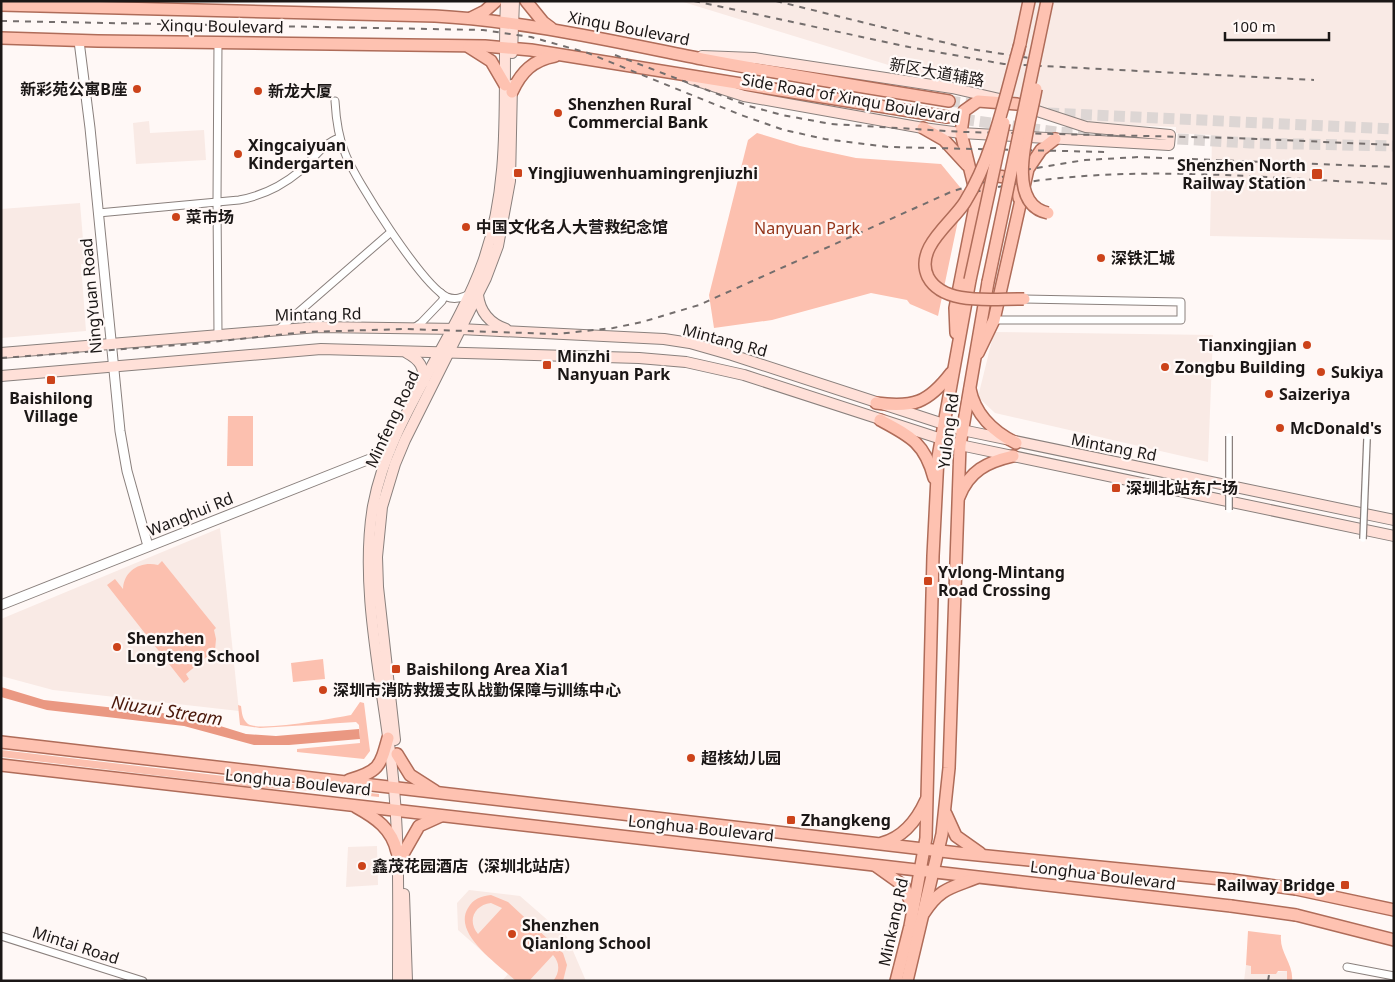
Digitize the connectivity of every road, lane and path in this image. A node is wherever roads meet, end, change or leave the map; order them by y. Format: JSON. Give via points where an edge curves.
{"nodes":[{"id":1,"x":496,"y":1,"type":"edge"},
{"id":2,"x":506,"y":1,"type":"edge"},
{"id":3,"x":514,"y":1,"type":"edge"},
{"id":4,"x":526,"y":1,"type":"edge"},
{"id":5,"x":1029,"y":1,"type":"edge"},
{"id":6,"x":1048,"y":1,"type":"edge"},
{"id":7,"x":99,"y":4,"type":"edge"},
{"id":8,"x":1,"y":5,"type":"edge"},
{"id":9,"x":470,"y":18,"type":"junction"},
{"id":10,"x":509,"y":23,"type":"junction"},
{"id":11,"x":557,"y":31,"type":"junction"},
{"id":12,"x":1,"y":38,"type":"edge"},
{"id":13,"x":79,"y":41,"type":"junction"},
{"id":14,"x":218,"y":42,"type":"junction"},
{"id":15,"x":1020,"y":44,"type":"junction"},
{"id":16,"x":463,"y":45,"type":"junction"},
{"id":17,"x":509,"y":48,"type":"junction"},
{"id":18,"x":559,"y":55,"type":"junction"},
{"id":19,"x":685,"y":56,"type":"junction"},
{"id":20,"x":681,"y":76,"type":"junction"},
{"id":21,"x":508,"y":88,"type":"junction"},
{"id":22,"x":335,"y":101,"type":"dead end"},
{"id":23,"x":949,"y":102,"type":"tunnel mouth"},
{"id":24,"x":1017,"y":104,"type":"junction"},
{"id":25,"x":948,"y":118,"type":"tunnel mouth"},
{"id":26,"x":923,"y":128,"type":"junction"},
{"id":27,"x":961,"y":133,"type":"junction"},
{"id":28,"x":339,"y":138,"type":"junction"},
{"id":29,"x":1055,"y":139,"type":"junction"},
{"id":30,"x":971,"y":172,"type":"junction"},
{"id":31,"x":976,"y":197,"type":"junction"},
{"id":32,"x":1020,"y":199,"type":"junction"},
{"id":33,"x":217,"y":201,"type":"junction"},
{"id":34,"x":98,"y":213,"type":"junction"},
{"id":35,"x":1048,"y":213,"type":"dead end"},
{"id":36,"x":391,"y":232,"type":"junction"},
{"id":37,"x":441,"y":293,"type":"junction"},
{"id":38,"x":474,"y":293,"type":"junction"},
{"id":39,"x":1024,"y":299,"type":"joint"},
{"id":40,"x":994,"y":320,"type":"junction"},
{"id":41,"x":412,"y":329,"type":"junction"},
{"id":42,"x":456,"y":329,"type":"junction"},
{"id":43,"x":278,"y":330,"type":"junction"},
{"id":44,"x":514,"y":332,"type":"junction"},
{"id":45,"x":218,"y":334,"type":"junction"},
{"id":46,"x":110,"y":344,"type":"junction"},
{"id":47,"x":396,"y":351,"type":"junction"},
{"id":48,"x":1,"y":353,"type":"edge"},
{"id":49,"x":444,"y":353,"type":"junction"},
{"id":50,"x":956,"y":355,"type":"junction"},
{"id":51,"x":974,"y":361,"type":"junction"},
{"id":52,"x":113,"y":366,"type":"junction"},
{"id":53,"x":953,"y":370,"type":"junction"},
{"id":54,"x":1,"y":376,"type":"edge"},
{"id":55,"x":424,"y":382,"type":"junction"},
{"id":56,"x":949,"y":390,"type":"junction"},
{"id":57,"x":969,"y":390,"type":"junction"},
{"id":58,"x":876,"y":403,"type":"junction"},
{"id":59,"x":880,"y":420,"type":"junction"},
{"id":60,"x":942,"y":425,"type":"junction"},
{"id":61,"x":962,"y":430,"type":"junction"},
{"id":62,"x":1229,"y":436,"type":"dead end"},
{"id":63,"x":940,"y":440,"type":"junction"},
{"id":64,"x":1367,"y":440,"type":"dead end"},
{"id":65,"x":1016,"y":443,"type":"junction"},
{"id":66,"x":960,"y":445,"type":"junction"},
{"id":67,"x":1043,"y":448,"type":"junction"},
{"id":68,"x":390,"y":451,"type":"junction"},
{"id":69,"x":1013,"y":456,"type":"junction"},
{"id":70,"x":1040,"y":460,"type":"junction"},
{"id":71,"x":937,"y":477,"type":"junction"},
{"id":72,"x":958,"y":479,"type":"junction"},
{"id":73,"x":938,"y":494,"type":"junction"},
{"id":74,"x":957,"y":504,"type":"junction"},
{"id":75,"x":1229,"y":510,"type":"dead end"},
{"id":76,"x":1394,"y":520,"type":"edge"},
{"id":77,"x":1394,"y":536,"type":"edge"},
{"id":78,"x":1363,"y":539,"type":"dead end"},
{"id":79,"x":148,"y":546,"type":"junction"},
{"id":80,"x":1,"y":605,"type":"edge"},
{"id":81,"x":388,"y":738,"type":"junction"},
{"id":82,"x":1,"y":742,"type":"edge"},
{"id":83,"x":397,"y":754,"type":"junction"},
{"id":84,"x":1,"y":764,"type":"edge"},
{"id":85,"x":928,"y":767,"type":"junction"},
{"id":86,"x":948,"y":768,"type":"junction"},
{"id":87,"x":344,"y":782,"type":"junction"},
{"id":88,"x":397,"y":788,"type":"junction"},
{"id":89,"x":444,"y":794,"type":"junction"},
{"id":90,"x":927,"y":796,"type":"junction"},
{"id":91,"x":347,"y":804,"type":"junction"},
{"id":92,"x":945,"y":808,"type":"junction"},
{"id":93,"x":398,"y":810,"type":"junction"},
{"id":94,"x":446,"y":816,"type":"junction"},
{"id":95,"x":880,"y":844,"type":"junction"},
{"id":96,"x":925,"y":849,"type":"junction"},
{"id":97,"x":938,"y":851,"type":"junction"},
{"id":98,"x":400,"y":853,"type":"junction"},
{"id":99,"x":989,"y":856,"type":"junction"},
{"id":100,"x":872,"y":864,"type":"junction"},
{"id":101,"x":927,"y":870,"type":"junction"},
{"id":102,"x":983,"y":877,"type":"junction"},
{"id":103,"x":1394,"y":899,"type":"edge"},
{"id":104,"x":1380,"y":906,"type":"junction"},
{"id":105,"x":1394,"y":910,"type":"edge"},
{"id":106,"x":918,"y":913,"type":"junction"},
{"id":107,"x":1,"y":936,"type":"edge"},
{"id":108,"x":1394,"y":940,"type":"edge"},
{"id":109,"x":1347,"y":967,"type":"dead end"},
{"id":110,"x":1394,"y":976,"type":"edge"},
{"id":111,"x":143,"y":981,"type":"edge"},
{"id":112,"x":398,"y":981,"type":"edge"},
{"id":113,"x":407,"y":981,"type":"edge"},
{"id":114,"x":896,"y":981,"type":"edge"},
{"id":115,"x":907,"y":981,"type":"edge"}],
"edges":[{"from":1,"to":9,"type":"main road","via":[[485,12]]},
{"from":2,"to":10,"type":"main road","name":"Minfeng Road"},
{"from":3,"to":10,"type":"main road","name":"Minfeng Road"},
{"from":4,"to":11,"type":"main road","via":[[543,22]]},
{"from":5,"to":15,"type":"main road","name":"Yulong Rd"},
{"from":6,"to":35,"type":"main road","bridge":true,"via":[[1046,33],[1021,181],[1027,200],[1037,210]]},
{"from":6,"to":51,"type":"main road","name":"Yulong Rd","bridge":true},
{"from":7,"to":8,"type":"main road","name":"Xinqu Boulevard"},
{"from":7,"to":9,"type":"main road","name":"Xinqu Boulevard"},
{"from":9,"to":10,"type":"main road","name":"Xinqu Boulevard"},
{"from":10,"to":11,"type":"main road","name":"Xinqu Boulevard"},
{"from":10,"to":17,"type":"main road","name":"Minfeng Road"},
{"from":11,"to":19,"type":"main road","name":"Xinqu Boulevard"},
{"from":12,"to":13,"type":"main road","name":"Xinqu Boulevard"},
{"from":13,"to":14,"type":"main road","name":"Xinqu Boulevard"},
{"from":13,"to":34,"type":"street","name":"NingYuan Road"},
{"from":14,"to":16,"type":"main road","name":"Xinqu Boulevard"},
{"from":14,"to":33,"type":"street"},
{"from":15,"to":39,"type":"main road","bridge":true,"via":[[982,166],[963,206],[932,243],[926,256],[926,268],[932,283],[951,295]]},
{"from":15,"to":50,"type":"main road","name":"Yulong Rd","bridge":true},
{"from":16,"to":17,"type":"main road","name":"Xinqu Boulevard"},
{"from":16,"to":21,"type":"main road","via":[[477,50],[491,61]]},
{"from":17,"to":18,"type":"main road","name":"Xinqu Boulevard"},
{"from":17,"to":21,"type":"main road","name":"Minfeng Road"},
{"from":18,"to":20,"type":"main road","name":"Xinqu Boulevard"},
{"from":18,"to":21,"type":"main road","via":[[527,68]]},
{"from":19,"to":23,"type":"main road","name":"Xinqu Boulevard"},
{"from":19,"to":24,"type":"main road","name":"新区大道辅路","via":[[754,58],[952,88]]},
{"from":20,"to":25,"type":"main road","name":"Xinqu Boulevard"},
{"from":20,"to":26,"type":"main road","name":"Side Road of Xinqu Boulevard","via":[[744,96]]},
{"from":21,"to":38,"type":"main road","name":"Minfeng Road","via":[[498,212]]},
{"from":22,"to":28,"type":"street"},
{"from":24,"to":27,"type":"main road","via":[[985,100],[974,102],[964,111]]},
{"from":24,"to":29,"type":"main road","name":"新区大道辅路","via":[[1086,127],[1170,135],[1169,145]]},
{"from":26,"to":27,"type":"main road","name":"Side Road of Xinqu Boulevard"},
{"from":26,"to":30,"type":"main road","via":[[951,146]]},
{"from":27,"to":29,"type":"main road","name":"Side Road of Xinqu Boulevard"},
{"from":27,"to":30,"type":"main road"},
{"from":28,"to":33,"type":"street","via":[[328,144],[300,172],[270,190],[248,198]]},
{"from":28,"to":36,"type":"street","via":[[346,156]]},
{"from":29,"to":32,"type":"main road","via":[[1034,158]]},
{"from":30,"to":31,"type":"main road"},
{"from":31,"to":32,"type":"main road","via":[[983,182],[999,175],[1014,183]]},
{"from":31,"to":50,"type":"main road","via":[[955,308]]},
{"from":32,"to":40,"type":"main road"},
{"from":33,"to":34,"type":"street"},
{"from":33,"to":45,"type":"street"},
{"from":34,"to":46,"type":"street","name":"NingYuan Road"},
{"from":36,"to":37,"type":"street"},
{"from":36,"to":43,"type":"street"},
{"from":37,"to":38,"type":"street","via":[[454,298]]},
{"from":37,"to":41,"type":"street","via":[[442,301]]},
{"from":38,"to":42,"type":"main road","name":"Minfeng Road"},
{"from":38,"to":44,"type":"main road","via":[[483,313],[491,321]]},
{"from":39,"to":40,"type":"street","via":[[1181,302],[1181,320]]},
{"from":40,"to":51,"type":"main road"},
{"from":41,"to":42,"type":"main road","name":"Mintang Rd"},
{"from":41,"to":43,"type":"main road","name":"Mintang Rd"},
{"from":42,"to":44,"type":"main road","name":"Mintang Rd"},
{"from":42,"to":49,"type":"main road","name":"Minfeng Road"},
{"from":43,"to":45,"type":"main road","name":"Mintang Rd"},
{"from":44,"to":58,"type":"main road","name":"Mintang Rd","via":[[637,337],[690,343]]},
{"from":45,"to":46,"type":"main road","name":"Mintang Rd"},
{"from":46,"to":48,"type":"main road","name":"Mintang Rd"},
{"from":46,"to":52,"type":"street","name":"NingYuan Road"},
{"from":47,"to":49,"type":"main road","name":"Mintang Rd"},
{"from":47,"to":52,"type":"main road","name":"Mintang Rd","via":[[321,349]]},
{"from":47,"to":55,"type":"main road","via":[[417,359],[422,366]]},
{"from":49,"to":55,"type":"main road","name":"Minfeng Road"},
{"from":49,"to":59,"type":"main road","name":"Mintang Rd","via":[[610,356],[686,362],[744,375]]},
{"from":49,"to":83,"type":"main road","name":"Minfeng Road","via":[[395,464],[378,527],[378,588]]},
{"from":50,"to":53,"type":"main road","name":"Yulong Rd"},
{"from":51,"to":57,"type":"main road","name":"Yulong Rd"},
{"from":52,"to":54,"type":"main road","name":"Mintang Rd"},
{"from":52,"to":79,"type":"street","name":"NingYuan Road","via":[[123,452]]},
{"from":53,"to":56,"type":"main road","name":"Yulong Rd"},
{"from":53,"to":58,"type":"main road","via":[[943,384],[922,402],[909,406]]},
{"from":55,"to":68,"type":"main road","name":"Minfeng Road"},
{"from":56,"to":57,"type":"main road"},
{"from":56,"to":60,"type":"main road","name":"Yulong Rd"},
{"from":57,"to":61,"type":"main road","name":"Yulong Rd"},
{"from":57,"to":65,"type":"main road","via":[[987,423]]},
{"from":58,"to":60,"type":"main road","name":"Mintang Rd"},
{"from":59,"to":63,"type":"main road","name":"Mintang Rd"},
{"from":59,"to":73,"type":"main road","via":[[907,434],[921,448],[930,464]]},
{"from":60,"to":61,"type":"main road","name":"Mintang Rd"},
{"from":60,"to":63,"type":"main road","name":"Yulong Rd"},
{"from":61,"to":65,"type":"main road","name":"Mintang Rd"},
{"from":61,"to":66,"type":"main road","name":"Yulong Rd"},
{"from":62,"to":75,"type":"street","bridge":true},
{"from":63,"to":66,"type":"main road","name":"Mintang Rd"},
{"from":63,"to":71,"type":"main road","name":"Yulong Rd"},
{"from":64,"to":78,"type":"street","bridge":true},
{"from":65,"to":67,"type":"main road","name":"Mintang Rd"},
{"from":66,"to":69,"type":"main road","name":"Mintang Rd"},
{"from":66,"to":72,"type":"main road","name":"Yulong Rd"},
{"from":67,"to":70,"type":"street"},
{"from":67,"to":76,"type":"main road","name":"Mintang Rd"},
{"from":68,"to":79,"type":"street","name":"Wanghui Rd"},
{"from":68,"to":81,"type":"main road","name":"Minfeng Road","via":[[374,504],[368,557]]},
{"from":69,"to":70,"type":"main road","name":"Mintang Rd"},
{"from":69,"to":74,"type":"main road","via":[[988,463],[975,471]]},
{"from":70,"to":77,"type":"main road","name":"Mintang Rd"},
{"from":71,"to":72,"type":"main road"},
{"from":71,"to":73,"type":"main road","name":"Yulong Rd"},
{"from":72,"to":74,"type":"main road","name":"Yulong Rd"},
{"from":73,"to":85,"type":"main road","name":"Yulong Rd","via":[[933,556]]},
{"from":74,"to":86,"type":"main road","name":"Yulong Rd"},
{"from":79,"to":80,"type":"street","name":"Wanghui Rd"},
{"from":81,"to":87,"type":"main road","via":[[377,769]]},
{"from":81,"to":88,"type":"main road","name":"Minfeng Road"},
{"from":82,"to":87,"type":"main road","name":"Longhua Boulevard"},
{"from":83,"to":88,"type":"main road","name":"Minfeng Road"},
{"from":83,"to":89,"type":"main road","via":[[403,767],[414,778]]},
{"from":84,"to":91,"type":"main road","name":"Longhua Boulevard"},
{"from":85,"to":86,"type":"main road"},
{"from":85,"to":90,"type":"main road","name":"Yulong Rd"},
{"from":86,"to":92,"type":"main road","name":"Yulong Rd"},
{"from":87,"to":88,"type":"main road","name":"Longhua Boulevard"},
{"from":88,"to":89,"type":"main road","name":"Longhua Boulevard"},
{"from":88,"to":93,"type":"main road","name":"Minfeng Road"},
{"from":89,"to":95,"type":"main road","name":"Longhua Boulevard"},
{"from":90,"to":95,"type":"main road","via":[[908,829]]},
{"from":90,"to":96,"type":"main road","name":"Yulong Rd"},
{"from":91,"to":93,"type":"main road","name":"Longhua Boulevard"},
{"from":91,"to":98,"type":"main road","via":[[385,827]]},
{"from":92,"to":97,"type":"main road","name":"Yulong Rd"},
{"from":92,"to":99,"type":"main road","via":[[950,828],[956,836]]},
{"from":93,"to":94,"type":"main road","name":"Longhua Boulevard"},
{"from":93,"to":98,"type":"main road","name":"Minfeng Road"},
{"from":94,"to":98,"type":"main road","via":[[419,826]]},
{"from":94,"to":100,"type":"main road","name":"Longhua Boulevard"},
{"from":95,"to":96,"type":"main road","name":"Longhua Boulevard"},
{"from":96,"to":97,"type":"main road","name":"Longhua Boulevard"},
{"from":96,"to":101,"type":"main road","name":"Yulong Rd"},
{"from":97,"to":99,"type":"main road","name":"Longhua Boulevard"},
{"from":97,"to":101,"type":"main road","name":"Yulong Rd"},
{"from":98,"to":112,"type":"main road","name":"Minfeng Road"},
{"from":98,"to":113,"type":"main road","name":"Minfeng Road"},
{"from":99,"to":104,"type":"main road","name":"Longhua Boulevard","bridge":true,"via":[[1232,880]]},
{"from":100,"to":101,"type":"main road","name":"Longhua Boulevard"},
{"from":100,"to":106,"type":"main road","via":[[904,886]]},
{"from":101,"to":102,"type":"main road","name":"Longhua Boulevard"},
{"from":101,"to":106,"type":"main road","name":"Minkang Rd"},
{"from":102,"to":106,"type":"main road","via":[[957,884]]},
{"from":102,"to":108,"type":"main road","name":"Longhua Boulevard","bridge":true,"via":[[1296,915]]},
{"from":103,"to":104,"type":"main road"},
{"from":104,"to":105,"type":"main road","name":"Longhua Boulevard"},
{"from":106,"to":114,"type":"main road","name":"Minkang Rd"},
{"from":106,"to":115,"type":"main road","name":"Minkang Rd"},
{"from":107,"to":111,"type":"street","name":"Mintai Road"},
{"from":109,"to":110,"type":"street"}]}
